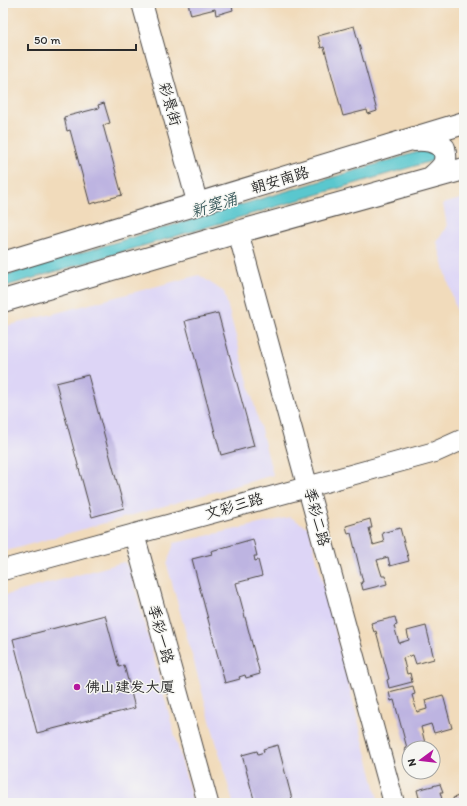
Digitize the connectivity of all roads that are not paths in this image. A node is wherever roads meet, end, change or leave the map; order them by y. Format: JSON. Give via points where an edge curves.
{"nodes":[{"id":1,"x":142,"y":3,"type":"edge"},
{"id":2,"x":464,"y":123,"type":"edge"},
{"id":3,"x":413,"y":140,"type":"junction"},
{"id":4,"x":464,"y":169,"type":"edge"},
{"id":5,"x":431,"y":178,"type":"junction"},
{"id":6,"x":198,"y":205,"type":"junction"},
{"id":7,"x":238,"y":232,"type":"junction"},
{"id":8,"x":3,"y":263,"type":"edge"},
{"id":9,"x":3,"y":301,"type":"edge"},
{"id":10,"x":464,"y":439,"type":"edge"},
{"id":11,"x":308,"y":485,"type":"junction"},
{"id":12,"x":134,"y":534,"type":"junction"},
{"id":13,"x":3,"y":570,"type":"edge"},
{"id":14,"x":208,"y":803,"type":"edge"},
{"id":15,"x":394,"y":803,"type":"edge"}],
"edges":[{"from":1,"to":6,"type":"street","name":"彩景街"},
{"from":2,"to":3,"type":"main road","name":"朝安南路"},
{"from":3,"to":5,"type":"main road","via":[[426,139],[444,148],[447,159],[443,167]]},
{"from":3,"to":6,"type":"main road","name":"朝安南路"},
{"from":4,"to":5,"type":"main road"},
{"from":5,"to":7,"type":"main road"},
{"from":6,"to":8,"type":"main road","name":"朝安南路"},
{"from":7,"to":9,"type":"main road"},
{"from":7,"to":11,"type":"street","name":"季彩二路"},
{"from":10,"to":11,"type":"street","name":"文彩三路","via":[[435,452]]},
{"from":11,"to":12,"type":"street","name":"文彩三路"},
{"from":11,"to":15,"type":"street","name":"季彩二路"},
{"from":12,"to":13,"type":"street","name":"文彩三路"},
{"from":12,"to":14,"type":"street","name":"季彩一路"}]}
